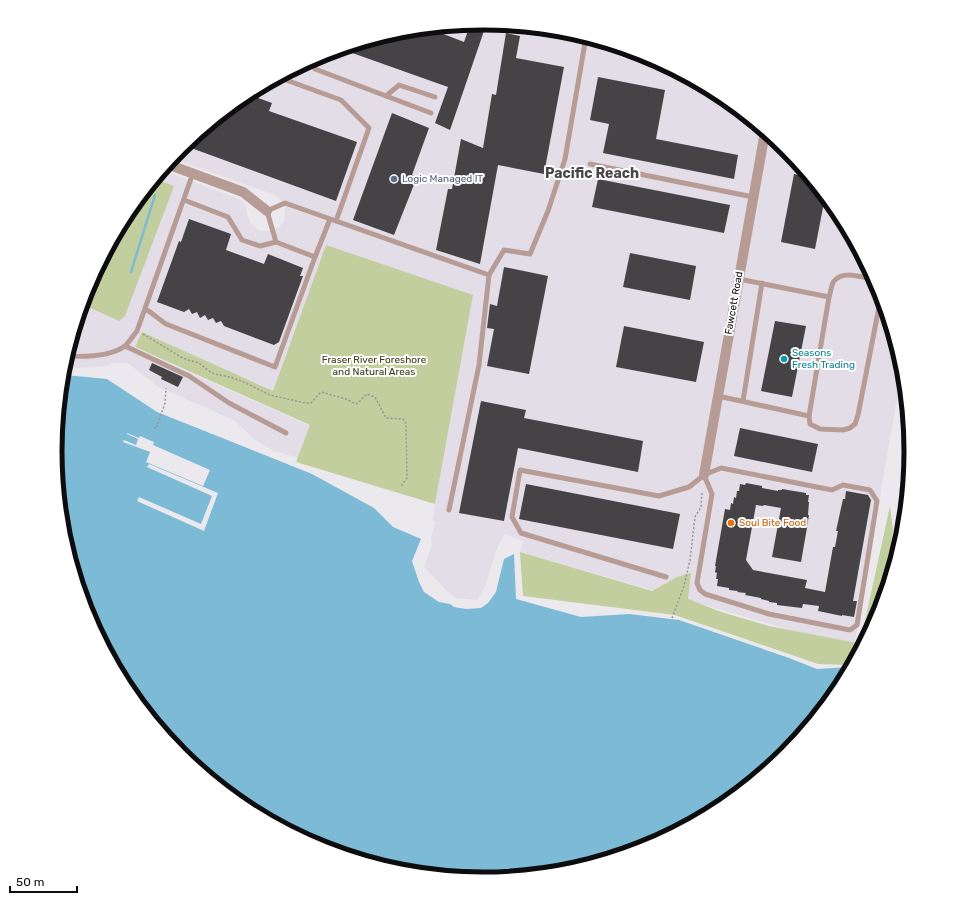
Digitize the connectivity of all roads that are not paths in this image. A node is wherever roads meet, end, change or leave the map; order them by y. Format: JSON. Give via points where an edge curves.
{"nodes":[{"id":1,"x":585,"y":43,"type":"edge"},
{"id":2,"x":313,"y":66,"type":"edge"},
{"id":3,"x":285,"y":79,"type":"edge"},
{"id":4,"x":386,"y":96,"type":"junction"},
{"id":5,"x":435,"y":98,"type":"dead end"},
{"id":6,"x":430,"y":113,"type":"dead end"},
{"id":7,"x":764,"y":138,"type":"edge"},
{"id":8,"x":590,"y":164,"type":"dead end"},
{"id":9,"x":173,"y":166,"type":"edge"},
{"id":10,"x":193,"y":173,"type":"junction"},
{"id":11,"x":753,"y":197,"type":"junction"},
{"id":12,"x":184,"y":200,"type":"junction"},
{"id":13,"x":267,"y":211,"type":"junction"},
{"id":14,"x":333,"y":220,"type":"junction"},
{"id":15,"x":276,"y":242,"type":"junction"},
{"id":16,"x":315,"y":258,"type":"junction"},
{"id":17,"x":489,"y":275,"type":"junction"},
{"id":18,"x":866,"y":278,"type":"edge"},
{"id":19,"x":739,"y":279,"type":"junction"},
{"id":20,"x":762,"y":283,"type":"junction"},
{"id":21,"x":829,"y":297,"type":"junction"},
{"id":22,"x":145,"y":309,"type":"junction"},
{"id":23,"x":879,"y":310,"type":"edge"},
{"id":24,"x":125,"y":346,"type":"junction"},
{"id":25,"x":73,"y":356,"type":"edge"},
{"id":26,"x":718,"y":396,"type":"junction"},
{"id":27,"x":743,"y":401,"type":"junction"},
{"id":28,"x":809,"y":416,"type":"junction"},
{"id":29,"x":286,"y":433,"type":"dead end"},
{"id":30,"x":704,"y":475,"type":"junction"},
{"id":31,"x":449,"y":510,"type":"dead end"},
{"id":32,"x":666,"y":578,"type":"dead end"}],
"edges":[{"from":1,"to":17,"type":"lane","via":[[565,159],[548,211],[530,254],[504,250]]},
{"from":2,"to":4,"type":"lane","via":[[315,69]]},
{"from":3,"to":14,"type":"lane","via":[[341,100],[369,128]]},
{"from":4,"to":5,"type":"lane","via":[[399,85]]},
{"from":4,"to":6,"type":"lane"},
{"from":7,"to":11,"type":"street","name":"Fawcett Road"},
{"from":8,"to":11,"type":"lane"},
{"from":9,"to":10,"type":"street"},
{"from":10,"to":12,"type":"lane"},
{"from":10,"to":13,"type":"street","via":[[244,192]]},
{"from":11,"to":19,"type":"street","name":"Fawcett Road"},
{"from":12,"to":15,"type":"lane","via":[[228,217],[242,240],[260,246]]},
{"from":12,"to":22,"type":"lane"},
{"from":13,"to":14,"type":"lane","via":[[285,202]]},
{"from":13,"to":15,"type":"lane"},
{"from":14,"to":16,"type":"lane"},
{"from":14,"to":17,"type":"lane"},
{"from":15,"to":16,"type":"lane"},
{"from":16,"to":22,"type":"lane","via":[[275,367],[166,324]]},
{"from":17,"to":31,"type":"lane","via":[[479,365]]},
{"from":18,"to":21,"type":"lane","via":[[849,274],[838,278],[833,282]]},
{"from":19,"to":20,"type":"lane"},
{"from":19,"to":26,"type":"street","name":"Fawcett Road"},
{"from":20,"to":21,"type":"lane"},
{"from":20,"to":27,"type":"lane"},
{"from":21,"to":28,"type":"lane"},
{"from":22,"to":24,"type":"lane","via":[[137,332]]},
{"from":23,"to":28,"type":"lane","via":[[858,415],[854,424],[843,430],[820,429],[810,424]]},
{"from":24,"to":25,"type":"lane","via":[[102,355]]},
{"from":24,"to":29,"type":"lane","via":[[189,376],[229,403]]},
{"from":26,"to":27,"type":"lane"},
{"from":26,"to":30,"type":"street","name":"Fawcett Road"},
{"from":27,"to":28,"type":"lane"},
{"from":30,"to":30,"type":"lane","via":[[712,494],[697,583],[700,590],[705,594],[769,614],[850,630],[857,625],[877,501],[870,490],[843,485],[832,490],[721,468]]},
{"from":30,"to":32,"type":"lane","via":[[689,487],[659,496],[520,470],[512,517],[521,533]]}]}
